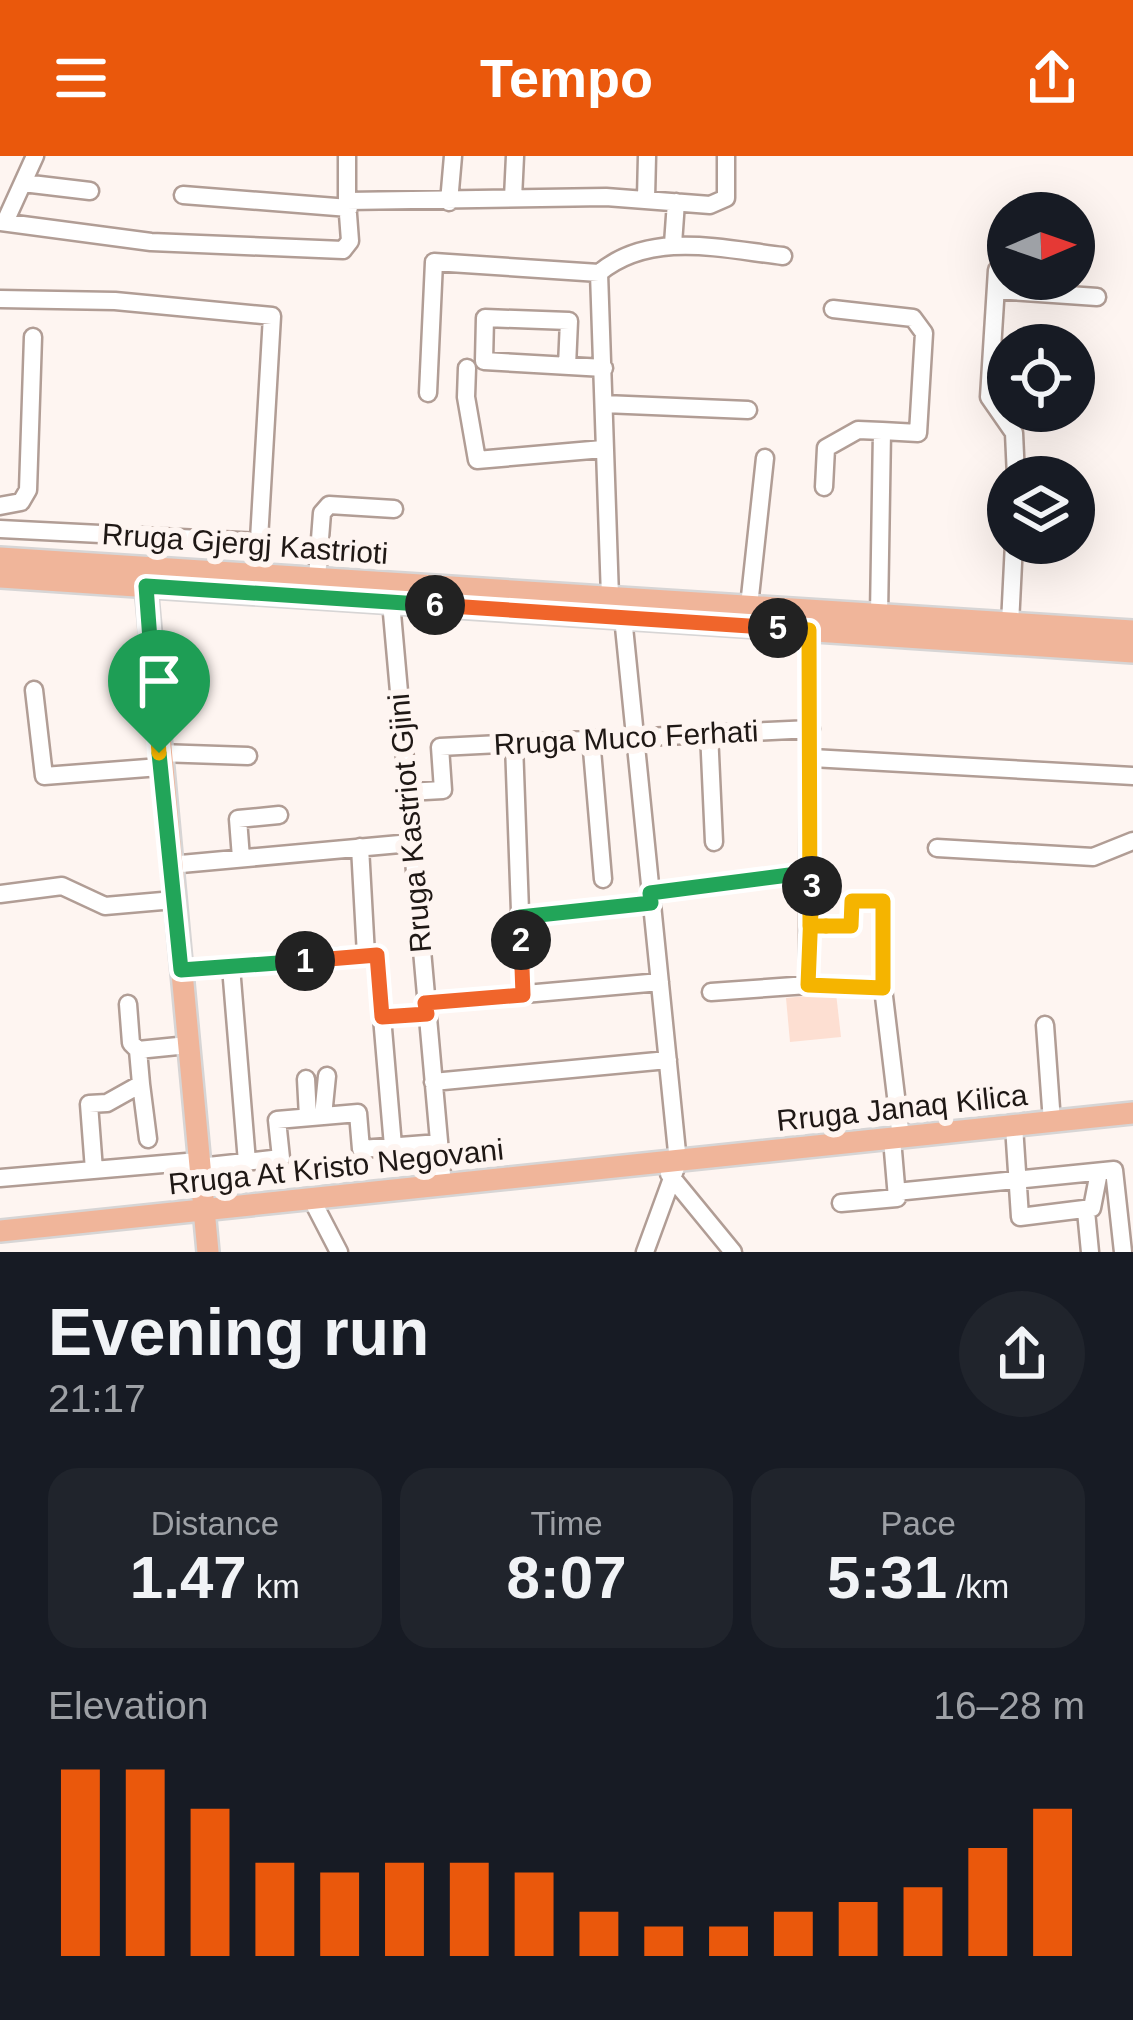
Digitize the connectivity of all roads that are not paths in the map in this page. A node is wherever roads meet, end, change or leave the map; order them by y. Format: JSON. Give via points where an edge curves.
{"nodes":[{"id":1,"x":35,"y":156,"type":"edge"},
{"id":2,"x":347,"y":156,"type":"edge"},
{"id":3,"x":453,"y":156,"type":"edge"},
{"id":4,"x":515,"y":156,"type":"edge"},
{"id":5,"x":647,"y":156,"type":"edge"},
{"id":6,"x":726,"y":156,"type":"edge"},
{"id":7,"x":23,"y":183,"type":"junction"},
{"id":8,"x":90,"y":191,"type":"dead end"},
{"id":9,"x":183,"y":195,"type":"dead end"},
{"id":10,"x":513,"y":198,"type":"junction"},
{"id":11,"x":646,"y":198,"type":"junction"},
{"id":12,"x":449,"y":202,"type":"junction"},
{"id":13,"x":676,"y":202,"type":"junction"},
{"id":14,"x":348,"y":205,"type":"junction"},
{"id":15,"x":3,"y":222,"type":"edge"},
{"id":16,"x":673,"y":244,"type":"junction"},
{"id":17,"x":783,"y":256,"type":"dead end"},
{"id":18,"x":599,"y":273,"type":"junction"},
{"id":19,"x":0,"y":299,"type":"edge"},
{"id":20,"x":995,"y":300,"type":"edge"},
{"id":21,"x":833,"y":309,"type":"dead end"},
{"id":22,"x":33,"y":337,"type":"dead end"},
{"id":23,"x":567,"y":366,"type":"junction"},
{"id":24,"x":467,"y":368,"type":"dead end"},
{"id":25,"x":604,"y":368,"type":"junction"},
{"id":26,"x":428,"y":394,"type":"dead end"},
{"id":27,"x":604,"y":404,"type":"junction"},
{"id":28,"x":748,"y":410,"type":"dead end"},
{"id":29,"x":882,"y":431,"type":"junction"},
{"id":30,"x":603,"y":449,"type":"junction"},
{"id":31,"x":1016,"y":456,"type":"edge"},
{"id":32,"x":765,"y":458,"type":"dead end"},
{"id":33,"x":824,"y":487,"type":"dead end"},
{"id":34,"x":0,"y":506,"type":"edge"},
{"id":35,"x":394,"y":509,"type":"dead end"},
{"id":36,"x":0,"y":529,"type":"edge"},
{"id":37,"x":259,"y":542,"type":"junction"},
{"id":38,"x":0,"y":557,"type":"edge"},
{"id":39,"x":1012,"y":564,"type":"edge"},
{"id":40,"x":257,"y":574,"type":"junction"},
{"id":41,"x":0,"y":578,"type":"edge"},
{"id":42,"x":317,"y":578,"type":"junction"},
{"id":43,"x":146,"y":586,"type":"junction"},
{"id":44,"x":610,"y":597,"type":"junction"},
{"id":45,"x":391,"y":602,"type":"junction"},
{"id":46,"x":749,"y":606,"type":"junction"},
{"id":47,"x":879,"y":615,"type":"junction"},
{"id":48,"x":623,"y":617,"type":"junction"},
{"id":49,"x":1010,"y":624,"type":"junction"},
{"id":50,"x":809,"y":630,"type":"junction"},
{"id":51,"x":1133,"y":631,"type":"edge"},
{"id":52,"x":1133,"y":652,"type":"edge"},
{"id":53,"x":34,"y":690,"type":"dead end"},
{"id":54,"x":811,"y":729,"type":"junction"},
{"id":55,"x":709,"y":732,"type":"junction"},
{"id":56,"x":634,"y":734,"type":"junction"},
{"id":57,"x":591,"y":737,"type":"junction"},
{"id":58,"x":514,"y":744,"type":"junction"},
{"id":59,"x":248,"y":756,"type":"dead end"},
{"id":60,"x":812,"y":758,"type":"junction"},
{"id":61,"x":159,"y":760,"type":"junction"},
{"id":62,"x":1133,"y":776,"type":"edge"},
{"id":63,"x":407,"y":792,"type":"junction"},
{"id":64,"x":279,"y":815,"type":"dead end"},
{"id":65,"x":1133,"y":841,"type":"edge"},
{"id":66,"x":714,"y":842,"type":"dead end"},
{"id":67,"x":411,"y":843,"type":"junction"},
{"id":68,"x":360,"y":847,"type":"junction"},
{"id":69,"x":937,"y":848,"type":"dead end"},
{"id":70,"x":241,"y":858,"type":"junction"},
{"id":71,"x":170,"y":865,"type":"junction"},
{"id":72,"x":812,"y":872,"type":"junction"},
{"id":73,"x":603,"y":879,"type":"dead end"},
{"id":74,"x":0,"y":894,"type":"edge"},
{"id":75,"x":650,"y":898,"type":"junction"},
{"id":76,"x":174,"y":900,"type":"junction"},
{"id":77,"x":520,"y":917,"type":"junction"},
{"id":78,"x":810,"y":926,"type":"junction"},
{"id":79,"x":366,"y":956,"type":"junction"},
{"id":80,"x":231,"y":967,"type":"junction"},
{"id":81,"x":181,"y":970,"type":"junction"},
{"id":82,"x":660,"y":982,"type":"junction"},
{"id":83,"x":808,"y":985,"type":"junction"},
{"id":84,"x":883,"y":988,"type":"junction"},
{"id":85,"x":711,"y":992,"type":"dead end"},
{"id":86,"x":523,"y":995,"type":"junction"},
{"id":87,"x":128,"y":1004,"type":"dead end"},
{"id":88,"x":426,"y":1008,"type":"junction"},
{"id":89,"x":382,"y":1017,"type":"junction"},
{"id":90,"x":1045,"y":1025,"type":"dead end"},
{"id":91,"x":188,"y":1046,"type":"junction"},
{"id":92,"x":138,"y":1050,"type":"junction"},
{"id":93,"x":668,"y":1060,"type":"junction"},
{"id":94,"x":327,"y":1076,"type":"dead end"},
{"id":95,"x":306,"y":1079,"type":"dead end"},
{"id":96,"x":434,"y":1082,"type":"junction"},
{"id":97,"x":140,"y":1084,"type":"junction"},
{"id":98,"x":1133,"y":1113,"type":"edge"},
{"id":99,"x":315,"y":1117,"type":"junction"},
{"id":100,"x":1052,"y":1122,"type":"junction"},
{"id":101,"x":1015,"y":1126,"type":"junction"},
{"id":102,"x":148,"y":1139,"type":"dead end"},
{"id":103,"x":896,"y":1139,"type":"junction"},
{"id":104,"x":439,"y":1143,"type":"junction"},
{"id":105,"x":393,"y":1146,"type":"junction"},
{"id":106,"x":248,"y":1162,"type":"junction"},
{"id":107,"x":198,"y":1164,"type":"junction"},
{"id":108,"x":670,"y":1168,"type":"junction"},
{"id":109,"x":94,"y":1171,"type":"junction"},
{"id":110,"x":1099,"y":1172,"type":"junction"},
{"id":111,"x":0,"y":1178,"type":"edge"},
{"id":112,"x":1018,"y":1180,"type":"junction"},
{"id":113,"x":443,"y":1186,"type":"junction"},
{"id":114,"x":896,"y":1192,"type":"junction"},
{"id":115,"x":312,"y":1200,"type":"junction"},
{"id":116,"x":841,"y":1203,"type":"dead end"},
{"id":117,"x":203,"y":1211,"type":"junction"},
{"id":118,"x":1085,"y":1211,"type":"junction"},
{"id":119,"x":0,"y":1231,"type":"edge"},
{"id":120,"x":208,"y":1252,"type":"edge"},
{"id":121,"x":339,"y":1252,"type":"edge"},
{"id":122,"x":646,"y":1252,"type":"edge"},
{"id":123,"x":733,"y":1252,"type":"edge"},
{"id":124,"x":1090,"y":1252,"type":"edge"},
{"id":125,"x":1123,"y":1252,"type":"edge"}],
"edges":[{"from":1,"to":7,"type":"street"},
{"from":2,"to":14,"type":"street"},
{"from":3,"to":12,"type":"street"},
{"from":4,"to":10,"type":"street"},
{"from":5,"to":11,"type":"street"},
{"from":6,"to":13,"type":"street","via":[[723,202]]},
{"from":7,"to":8,"type":"street"},
{"from":7,"to":15,"type":"street"},
{"from":9,"to":14,"type":"street"},
{"from":10,"to":11,"type":"street"},
{"from":10,"to":12,"type":"street"},
{"from":11,"to":13,"type":"street"},
{"from":12,"to":14,"type":"street"},
{"from":13,"to":16,"type":"street"},
{"from":14,"to":15,"type":"street","via":[[343,250],[151,242]]},
{"from":16,"to":17,"type":"street"},
{"from":16,"to":18,"type":"street"},
{"from":18,"to":25,"type":"street"},
{"from":18,"to":26,"type":"street","via":[[434,262]]},
{"from":19,"to":37,"type":"street","via":[[272,316]]},
{"from":20,"to":31,"type":"street","via":[[988,397],[1015,433]]},
{"from":21,"to":29,"type":"street","via":[[922,325],[918,433]]},
{"from":22,"to":34,"type":"street","via":[[28,490],[21,502]]},
{"from":23,"to":23,"type":"street","via":[[484,361],[485,318],[569,321]]},
{"from":23,"to":25,"type":"street"},
{"from":24,"to":30,"type":"street","via":[[477,460]]},
{"from":25,"to":27,"type":"street"},
{"from":27,"to":28,"type":"street"},
{"from":27,"to":30,"type":"street"},
{"from":29,"to":33,"type":"street","via":[[858,430],[826,448]]},
{"from":29,"to":47,"type":"street"},
{"from":30,"to":44,"type":"street"},
{"from":32,"to":46,"type":"street"},
{"from":35,"to":42,"type":"street","via":[[329,506]]},
{"from":36,"to":37,"type":"street"},
{"from":37,"to":40,"type":"street"},
{"from":38,"to":40,"type":"main road","name":"Rruga Gjergj Kastrioti"},
{"from":39,"to":49,"type":"street"},
{"from":40,"to":42,"type":"main road","name":"Rruga Gjergj Kastrioti"},
{"from":41,"to":43,"type":"main road","name":"Rruga Gjergj Kastrioti"},
{"from":42,"to":44,"type":"main road","name":"Rruga Gjergj Kastrioti"},
{"from":43,"to":45,"type":"main road","name":"Rruga Gjergj Kastrioti"},
{"from":43,"to":61,"type":"main road"},
{"from":44,"to":46,"type":"main road","name":"Rruga Gjergj Kastrioti"},
{"from":45,"to":48,"type":"main road","name":"Rruga Gjergj Kastrioti"},
{"from":45,"to":63,"type":"street","name":"Rruga Kastriot Gjini"},
{"from":46,"to":47,"type":"main road","name":"Rruga Gjergj Kastrioti"},
{"from":47,"to":49,"type":"main road","name":"Rruga Gjergj Kastrioti"},
{"from":48,"to":50,"type":"main road","name":"Rruga Gjergj Kastrioti"},
{"from":48,"to":56,"type":"street"},
{"from":49,"to":51,"type":"main road","name":"Rruga Gjergj Kastrioti"},
{"from":50,"to":52,"type":"main road","name":"Rruga Gjergj Kastrioti"},
{"from":50,"to":54,"type":"street"},
{"from":53,"to":61,"type":"street","via":[[44,776]]},
{"from":54,"to":55,"type":"street","name":"Rruga Muco Ferhati"},
{"from":54,"to":60,"type":"street"},
{"from":55,"to":56,"type":"street","name":"Rruga Muco Ferhati"},
{"from":55,"to":66,"type":"street"},
{"from":56,"to":57,"type":"street","name":"Rruga Muco Ferhati"},
{"from":56,"to":75,"type":"street"},
{"from":57,"to":58,"type":"street","name":"Rruga Muco Ferhati"},
{"from":57,"to":73,"type":"street"},
{"from":58,"to":63,"type":"street","name":"Rruga Muco Ferhati","via":[[440,747],[443,790]]},
{"from":58,"to":77,"type":"street"},
{"from":59,"to":61,"type":"street"},
{"from":60,"to":62,"type":"street"},
{"from":60,"to":72,"type":"street"},
{"from":61,"to":71,"type":"main road"},
{"from":63,"to":67,"type":"street","name":"Rruga Kastriot Gjini"},
{"from":64,"to":70,"type":"street","via":[[238,819]]},
{"from":65,"to":69,"type":"street","via":[[1093,857]]},
{"from":67,"to":68,"type":"street"},
{"from":67,"to":88,"type":"street","name":"Rruga Kastriot Gjini"},
{"from":68,"to":70,"type":"street"},
{"from":68,"to":79,"type":"street"},
{"from":70,"to":71,"type":"street"},
{"from":71,"to":76,"type":"main road"},
{"from":72,"to":75,"type":"street"},
{"from":72,"to":78,"type":"street"},
{"from":74,"to":76,"type":"street","via":[[62,886],[105,906]]},
{"from":75,"to":77,"type":"street"},
{"from":75,"to":82,"type":"street"},
{"from":76,"to":81,"type":"main road"},
{"from":77,"to":86,"type":"street"},
{"from":78,"to":83,"type":"street"},
{"from":78,"to":84,"type":"street","via":[[851,926],[852,901],[883,901]]},
{"from":79,"to":80,"type":"street"},
{"from":79,"to":89,"type":"street","via":[[377,955]]},
{"from":80,"to":81,"type":"street"},
{"from":80,"to":106,"type":"street"},
{"from":81,"to":91,"type":"main road"},
{"from":82,"to":86,"type":"street"},
{"from":82,"to":93,"type":"street"},
{"from":83,"to":84,"type":"street"},
{"from":83,"to":85,"type":"street"},
{"from":84,"to":103,"type":"street"},
{"from":86,"to":88,"type":"street"},
{"from":87,"to":92,"type":"street"},
{"from":88,"to":89,"type":"street"},
{"from":88,"to":96,"type":"street","name":"Rruga Kastriot Gjini"},
{"from":89,"to":105,"type":"street"},
{"from":90,"to":100,"type":"street"},
{"from":91,"to":92,"type":"street"},
{"from":91,"to":107,"type":"main road"},
{"from":92,"to":97,"type":"street"},
{"from":93,"to":96,"type":"street"},
{"from":93,"to":108,"type":"street"},
{"from":94,"to":99,"type":"street"},
{"from":95,"to":99,"type":"street"},
{"from":96,"to":104,"type":"street","name":"Rruga Kastriot Gjini"},
{"from":97,"to":102,"type":"street"},
{"from":97,"to":109,"type":"street","via":[[89,1104]]},
{"from":98,"to":100,"type":"main road","name":"Rruga Janaq Kilica"},
{"from":99,"to":105,"type":"street","via":[[358,1113],[361,1149]]},
{"from":99,"to":106,"type":"street","via":[[277,1120],[281,1158]]},
{"from":100,"to":101,"type":"main road","name":"Rruga Janaq Kilica"},
{"from":101,"to":103,"type":"main road","name":"Rruga Janaq Kilica"},
{"from":101,"to":112,"type":"street"},
{"from":103,"to":108,"type":"main road","name":"Rruga Janaq Kilica"},
{"from":103,"to":114,"type":"street"},
{"from":104,"to":105,"type":"street"},
{"from":104,"to":113,"type":"street","name":"Rruga Kastriot Gjini"},
{"from":106,"to":107,"type":"street"},
{"from":107,"to":109,"type":"street"},
{"from":107,"to":117,"type":"main road"},
{"from":108,"to":113,"type":"main road","name":"Rruga At Kristo Negovani"},
{"from":108,"to":122,"type":"street"},
{"from":108,"to":123,"type":"street"},
{"from":109,"to":111,"type":"street"},
{"from":110,"to":112,"type":"street"},
{"from":110,"to":118,"type":"street","via":[[1095,1202]]},
{"from":110,"to":125,"type":"street","via":[[1114,1170]]},
{"from":112,"to":114,"type":"street"},
{"from":112,"to":118,"type":"street","via":[[1020,1217]]},
{"from":113,"to":115,"type":"main road","name":"Rruga At Kristo Negovani"},
{"from":114,"to":116,"type":"street","via":[[897,1198]]},
{"from":115,"to":117,"type":"main road","name":"Rruga At Kristo Negovani"},
{"from":115,"to":121,"type":"street"},
{"from":117,"to":119,"type":"main road","name":"Rruga At Kristo Negovani"},
{"from":117,"to":120,"type":"main road"},
{"from":118,"to":124,"type":"street"}]}
